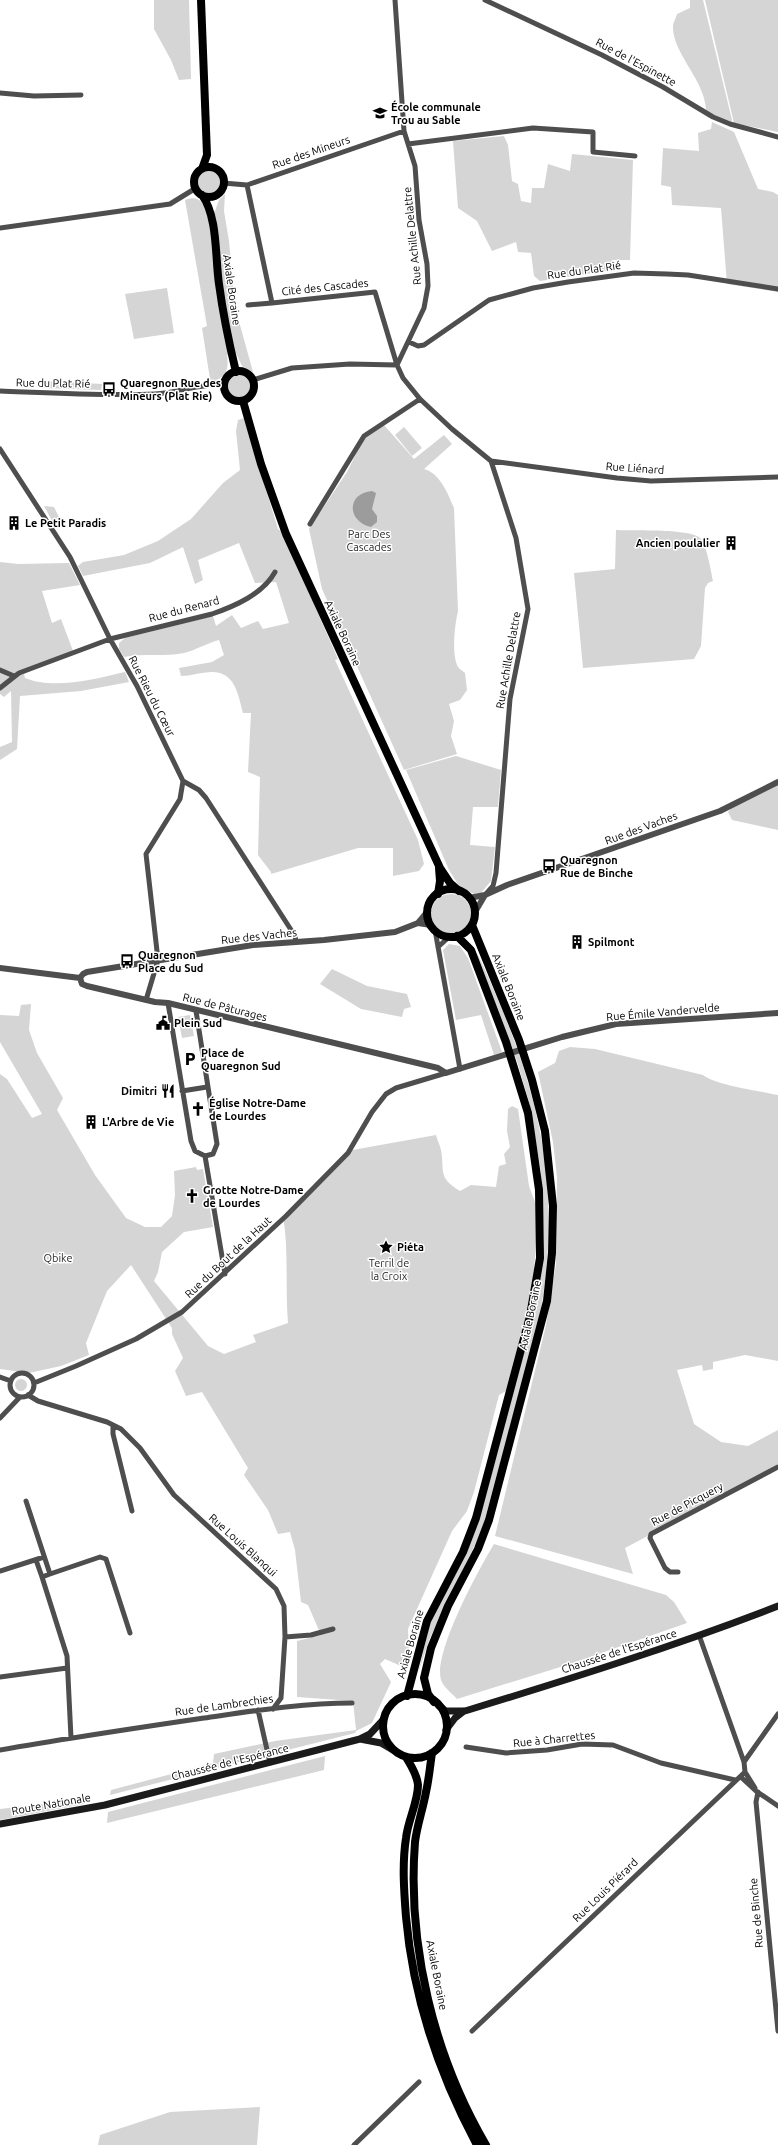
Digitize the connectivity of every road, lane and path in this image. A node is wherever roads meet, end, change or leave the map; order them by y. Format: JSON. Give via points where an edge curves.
{"nodes":[{"id":1,"x":201,"y":0,"type":"edge"},
{"id":2,"x":395,"y":0,"type":"edge"},
{"id":3,"x":485,"y":0,"type":"edge"},
{"id":4,"x":0,"y":93,"type":"edge"},
{"id":5,"x":81,"y":95,"type":"dead end"},
{"id":6,"x":404,"y":131,"type":"junction"},
{"id":7,"x":778,"y":138,"type":"edge"},
{"id":8,"x":408,"y":144,"type":"junction"},
{"id":9,"x":208,"y":155,"type":"junction"},
{"id":10,"x":635,"y":156,"type":"dead end"},
{"id":11,"x":202,"y":169,"type":"junction"},
{"id":12,"x":216,"y":169,"type":"junction"},
{"id":13,"x":223,"y":183,"type":"junction"},
{"id":14,"x":247,"y":185,"type":"junction"},
{"id":15,"x":196,"y":188,"type":"junction"},
{"id":16,"x":216,"y":194,"type":"junction"},
{"id":17,"x":202,"y":195,"type":"junction"},
{"id":18,"x":211,"y":211,"type":"junction"},
{"id":19,"x":0,"y":228,"type":"edge"},
{"id":20,"x":778,"y":289,"type":"edge"},
{"id":21,"x":272,"y":303,"type":"junction"},
{"id":22,"x":248,"y":306,"type":"dead end"},
{"id":23,"x":409,"y":342,"type":"junction"},
{"id":24,"x":397,"y":365,"type":"junction"},
{"id":25,"x":236,"y":372,"type":"junction"},
{"id":26,"x":252,"y":380,"type":"junction"},
{"id":27,"x":224,"y":385,"type":"junction"},
{"id":28,"x":0,"y":391,"type":"edge"},
{"id":29,"x":420,"y":399,"type":"junction"},
{"id":30,"x":242,"y":401,"type":"junction"},
{"id":31,"x":0,"y":449,"type":"edge"},
{"id":32,"x":491,"y":461,"type":"junction"},
{"id":33,"x":778,"y":477,"type":"edge"},
{"id":34,"x":310,"y":524,"type":"dead end"},
{"id":35,"x":275,"y":572,"type":"dead end"},
{"id":36,"x":110,"y":639,"type":"junction"},
{"id":37,"x":0,"y":670,"type":"edge"},
{"id":38,"x":14,"y":676,"type":"junction"},
{"id":39,"x":0,"y":688,"type":"edge"},
{"id":40,"x":183,"y":781,"type":"junction"},
{"id":41,"x":778,"y":782,"type":"edge"},
{"id":42,"x":440,"y":868,"type":"junction"},
{"id":43,"x":459,"y":891,"type":"junction"},
{"id":44,"x":438,"y":894,"type":"junction"},
{"id":45,"x":485,"y":896,"type":"junction"},
{"id":46,"x":469,"y":898,"type":"junction"},
{"id":47,"x":428,"y":911,"type":"junction"},
{"id":48,"x":475,"y":912,"type":"junction"},
{"id":49,"x":418,"y":924,"type":"junction"},
{"id":50,"x":472,"y":925,"type":"junction"},
{"id":51,"x":433,"y":928,"type":"junction"},
{"id":52,"x":453,"y":937,"type":"junction"},
{"id":53,"x":296,"y":942,"type":"junction"},
{"id":54,"x":438,"y":947,"type":"junction"},
{"id":55,"x":158,"y":960,"type":"junction"},
{"id":56,"x":0,"y":968,"type":"edge"},
{"id":57,"x":80,"y":978,"type":"junction"},
{"id":58,"x":146,"y":1000,"type":"junction"},
{"id":59,"x":168,"y":1003,"type":"junction"},
{"id":60,"x":196,"y":1010,"type":"junction"},
{"id":61,"x":778,"y":1013,"type":"edge"},
{"id":62,"x":460,"y":1069,"type":"junction"},
{"id":63,"x":446,"y":1073,"type":"junction"},
{"id":64,"x":207,"y":1087,"type":"junction"},
{"id":65,"x":182,"y":1091,"type":"junction"},
{"id":66,"x":205,"y":1156,"type":"junction"},
{"id":67,"x":226,"y":1274,"type":"junction"},
{"id":68,"x":0,"y":1377,"type":"edge"},
{"id":69,"x":11,"y":1381,"type":"junction"},
{"id":70,"x":34,"y":1383,"type":"junction"},
{"id":71,"x":28,"y":1395,"type":"junction"},
{"id":72,"x":20,"y":1397,"type":"junction"},
{"id":73,"x":0,"y":1418,"type":"edge"},
{"id":74,"x":113,"y":1425,"type":"junction"},
{"id":75,"x":778,"y":1467,"type":"edge"},
{"id":76,"x":26,"y":1501,"type":"dead end"},
{"id":77,"x":132,"y":1511,"type":"dead end"},
{"id":78,"x":44,"y":1557,"type":"junction"},
{"id":79,"x":36,"y":1560,"type":"junction"},
{"id":80,"x":0,"y":1571,"type":"edge"},
{"id":81,"x":678,"y":1572,"type":"dead end"},
{"id":82,"x":50,"y":1574,"type":"junction"},
{"id":83,"x":42,"y":1577,"type":"junction"},
{"id":84,"x":778,"y":1606,"type":"edge"},
{"id":85,"x":334,"y":1630,"type":"dead end"},
{"id":86,"x":130,"y":1633,"type":"dead end"},
{"id":87,"x":700,"y":1636,"type":"junction"},
{"id":88,"x":285,"y":1637,"type":"junction"},
{"id":89,"x":67,"y":1668,"type":"junction"},
{"id":90,"x":0,"y":1677,"type":"edge"},
{"id":91,"x":407,"y":1696,"type":"junction"},
{"id":92,"x":352,"y":1703,"type":"dead end"},
{"id":93,"x":437,"y":1704,"type":"junction"},
{"id":94,"x":273,"y":1708,"type":"junction"},
{"id":95,"x":258,"y":1710,"type":"junction"},
{"id":96,"x":465,"y":1711,"type":"junction"},
{"id":97,"x":778,"y":1714,"type":"edge"},
{"id":98,"x":384,"y":1718,"type":"junction"},
{"id":99,"x":446,"y":1730,"type":"junction"},
{"id":100,"x":71,"y":1738,"type":"junction"},
{"id":101,"x":360,"y":1739,"type":"junction"},
{"id":102,"x":466,"y":1747,"type":"dead end"},
{"id":103,"x":0,"y":1750,"type":"edge"},
{"id":104,"x":393,"y":1750,"type":"junction"},
{"id":105,"x":432,"y":1753,"type":"junction"},
{"id":106,"x":406,"y":1757,"type":"junction"},
{"id":107,"x":744,"y":1762,"type":"junction"},
{"id":108,"x":270,"y":1763,"type":"junction"},
{"id":109,"x":745,"y":1772,"type":"junction"},
{"id":110,"x":742,"y":1778,"type":"junction"},
{"id":111,"x":735,"y":1780,"type":"junction"},
{"id":112,"x":757,"y":1792,"type":"junction"},
{"id":113,"x":105,"y":1805,"type":"joint"},
{"id":114,"x":778,"y":1806,"type":"edge"},
{"id":115,"x":0,"y":1824,"type":"edge"},
{"id":116,"x":472,"y":2031,"type":"dead end"},
{"id":117,"x":778,"y":2031,"type":"edge"},
{"id":118,"x":419,"y":2082,"type":"dead end"},
{"id":119,"x":354,"y":2145,"type":"edge"},
{"id":120,"x":477,"y":2145,"type":"edge"},
{"id":121,"x":486,"y":2145,"type":"edge"}],
"edges":[{"from":1,"to":9,"type":"main road"},
{"from":2,"to":6,"type":"street","name":"Rue Achille Delattre"},
{"from":3,"to":7,"type":"street","name":"Rue de l'Espinette","via":[[602,55],[713,117]]},
{"from":4,"to":5,"type":"street","via":[[34,96]]},
{"from":6,"to":8,"type":"street","name":"Rue Achille Delattre"},
{"from":6,"to":14,"type":"street","name":"Rue des Mineurs"},
{"from":8,"to":10,"type":"street","via":[[533,128],[593,132],[593,152]]},
{"from":8,"to":23,"type":"street","name":"Rue Achille Delattre","via":[[416,166],[417,199],[428,286],[424,308]]},
{"from":9,"to":11,"type":"main road"},
{"from":9,"to":12,"type":"main road"},
{"from":11,"to":12,"type":"main road"},
{"from":11,"to":15,"type":"main road","via":[[194,179]]},
{"from":12,"to":13,"type":"main road","via":[[222,175]]},
{"from":13,"to":14,"type":"street","name":"Rue des Mineurs"},
{"from":13,"to":16,"type":"main road"},
{"from":14,"to":21,"type":"street","name":"Cité des Cascades"},
{"from":15,"to":17,"type":"main road"},
{"from":15,"to":19,"type":"street","via":[[170,204]]},
{"from":16,"to":17,"type":"main road"},
{"from":16,"to":18,"type":"main road"},
{"from":17,"to":18,"type":"main road"},
{"from":18,"to":25,"type":"main road","name":"Axiale Boraine","via":[[220,291]]},
{"from":20,"to":23,"type":"street","name":"Rue du Plat Rié","via":[[667,274],[634,273],[584,280],[532,288],[496,297],[424,345],[418,346]]},
{"from":21,"to":22,"type":"street","name":"Cité des Cascades"},
{"from":21,"to":24,"type":"street","name":"Cité des Cascades","via":[[375,292]]},
{"from":23,"to":24,"type":"street","name":"Rue Achille Delattre"},
{"from":24,"to":26,"type":"street","via":[[350,364],[292,368]]},
{"from":24,"to":29,"type":"street"},
{"from":25,"to":26,"type":"main road","via":[[244,372]]},
{"from":25,"to":27,"type":"main road","via":[[228,376]]},
{"from":26,"to":30,"type":"main road","via":[[253,393]]},
{"from":27,"to":28,"type":"street","name":"Rue du Plat Rié","via":[[211,384],[150,394]]},
{"from":27,"to":30,"type":"main road","via":[[229,398]]},
{"from":29,"to":32,"type":"street"},
{"from":29,"to":34,"type":"street","via":[[364,436]]},
{"from":30,"to":42,"type":"main road","name":"Axiale Boraine","via":[[286,534]]},
{"from":31,"to":36,"type":"street","name":"Rue Rieu du Cœur","via":[[70,557]]},
{"from":32,"to":33,"type":"street","name":"Rue Liénard","via":[[651,481]]},
{"from":32,"to":45,"type":"street","name":"Rue Achille Delattre","via":[[516,538],[528,609],[510,699],[496,873],[493,886]]},
{"from":35,"to":36,"type":"street","name":"Rue du Renard","via":[[265,585],[227,608]]},
{"from":36,"to":38,"type":"street","name":"Rue du Renard"},
{"from":36,"to":40,"type":"street","name":"Rue Rieu du Cœur","via":[[137,686]]},
{"from":37,"to":38,"type":"street"},
{"from":38,"to":39,"type":"street","name":"Rue du Renard"},
{"from":40,"to":53,"type":"street","via":[[199,790],[206,798],[295,936]]},
{"from":40,"to":55,"type":"street","via":[[180,799],[146,854]]},
{"from":41,"to":45,"type":"street","name":"Rue des Vaches","via":[[720,811],[507,885]]},
{"from":42,"to":43,"type":"main road","name":"Axiale Boraine"},
{"from":42,"to":44,"type":"main road","name":"Axiale Boraine"},
{"from":43,"to":44,"type":"main road","via":[[448,890]]},
{"from":43,"to":46,"type":"main road","name":"Axiale Boraine"},
{"from":44,"to":47,"type":"main road","name":"Axiale Boraine"},
{"from":45,"to":46,"type":"street","name":"Rue des Vaches"},
{"from":45,"to":48,"type":"street"},
{"from":46,"to":48,"type":"main road"},
{"from":47,"to":49,"type":"street"},
{"from":47,"to":51,"type":"main road"},
{"from":48,"to":50,"type":"main road"},
{"from":49,"to":51,"type":"street","name":"Rue des Vaches"},
{"from":49,"to":53,"type":"street","name":"Rue des Vaches","via":[[395,932]]},
{"from":50,"to":52,"type":"main road","via":[[467,932]]},
{"from":50,"to":93,"type":"main road","name":"Axiale Boraine","via":[[527,1064],[544,1131],[552,1188],[553,1236],[543,1318],[489,1520],[478,1549],[442,1617],[424,1669],[425,1688]]},
{"from":51,"to":52,"type":"main road","name":"Axiale Boraine"},
{"from":51,"to":54,"type":"street"},
{"from":52,"to":54,"type":"street"},
{"from":52,"to":91,"type":"main road","name":"Axiale Boraine","via":[[471,950],[506,1042],[528,1113],[538,1184],[540,1247],[534,1300],[476,1518],[463,1552],[427,1621]]},
{"from":53,"to":55,"type":"street","name":"Rue des Vaches","via":[[253,945]]},
{"from":54,"to":62,"type":"street"},
{"from":55,"to":57,"type":"street","name":"Rue des Vaches","via":[[86,972]]},
{"from":55,"to":58,"type":"street"},
{"from":56,"to":57,"type":"street","name":"Rue de Pâturages"},
{"from":57,"to":58,"type":"street","name":"Rue de Pâturages","via":[[82,984],[87,986]]},
{"from":58,"to":59,"type":"street","name":"Rue de Pâturages"},
{"from":59,"to":60,"type":"street","name":"Rue de Pâturages"},
{"from":59,"to":65,"type":"street"},
{"from":60,"to":63,"type":"street","name":"Rue de Pâturages","via":[[438,1068]]},
{"from":60,"to":64,"type":"street"},
{"from":61,"to":62,"type":"street","name":"Rue Émile Vandervelde","via":[[616,1024]]},
{"from":62,"to":63,"type":"street","name":"Rue du Bout de la Haut"},
{"from":63,"to":67,"type":"street","name":"Rue du Bout de la Haut","via":[[396,1088],[386,1094],[348,1152]]},
{"from":64,"to":65,"type":"street"},
{"from":64,"to":66,"type":"street","via":[[217,1144],[213,1154]]},
{"from":65,"to":66,"type":"street","via":[[193,1148],[198,1154]]},
{"from":66,"to":67,"type":"street"},
{"from":67,"to":70,"type":"street","name":"Rue du Bout de la Haut","via":[[167,1323]]},
{"from":68,"to":69,"type":"street"},
{"from":69,"to":70,"type":"street","via":[[21,1374],[27,1375]]},
{"from":69,"to":72,"type":"street","via":[[12,1391]]},
{"from":70,"to":71,"type":"street"},
{"from":71,"to":72,"type":"street"},
{"from":71,"to":74,"type":"street","name":"Rue Louis Blanqui","via":[[38,1401]]},
{"from":72,"to":73,"type":"street"},
{"from":74,"to":77,"type":"street"},
{"from":74,"to":88,"type":"street","name":"Rue Louis Blanqui","via":[[125,1432],[140,1448],[174,1495],[270,1581],[281,1597],[285,1615]]},
{"from":75,"to":81,"type":"street","name":"Rue de Picquery","via":[[651,1534],[650,1538],[665,1568],[670,1572]]},
{"from":76,"to":78,"type":"street"},
{"from":78,"to":79,"type":"street"},
{"from":78,"to":82,"type":"street"},
{"from":79,"to":80,"type":"street"},
{"from":79,"to":83,"type":"street"},
{"from":82,"to":83,"type":"street"},
{"from":82,"to":86,"type":"street","via":[[100,1557],[106,1559]]},
{"from":83,"to":89,"type":"street","via":[[67,1656]]},
{"from":84,"to":87,"type":"main road","name":"Chaussée de l'Espérance"},
{"from":85,"to":88,"type":"street","via":[[293,1638]]},
{"from":87,"to":96,"type":"main road","name":"Chaussée de l'Espérance"},
{"from":87,"to":107,"type":"street"},
{"from":88,"to":94,"type":"street","name":"Rue Louis Blanqui","via":[[281,1698]]},
{"from":89,"to":90,"type":"street"},
{"from":89,"to":100,"type":"street"},
{"from":91,"to":93,"type":"main road","via":[[422,1696]]},
{"from":91,"to":98,"type":"main road","via":[[392,1705]]},
{"from":92,"to":94,"type":"street","name":"Rue de Lambrechies","via":[[319,1703]]},
{"from":93,"to":96,"type":"main road","via":[[446,1711]]},
{"from":93,"to":99,"type":"main road","via":[[445,1719]]},
{"from":94,"to":95,"type":"street","name":"Rue de Lambrechies"},
{"from":95,"to":100,"type":"street","name":"Rue de Lambrechies"},
{"from":95,"to":108,"type":"street"},
{"from":96,"to":99,"type":"main road","via":[[455,1718]]},
{"from":97,"to":107,"type":"street"},
{"from":98,"to":101,"type":"main road","via":[[370,1734]]},
{"from":98,"to":104,"type":"main road","via":[[384,1734]]},
{"from":99,"to":105,"type":"main road","via":[[442,1743]]},
{"from":100,"to":103,"type":"street","name":"Rue de Lambrechies"},
{"from":101,"to":104,"type":"main road","via":[[381,1743]]},
{"from":101,"to":108,"type":"main road","name":"Chaussée de l'Espérance"},
{"from":102,"to":111,"type":"street","name":"Rue à Charrettes","via":[[506,1753],[582,1744],[613,1745],[662,1763]]},
{"from":104,"to":106,"type":"main road"},
{"from":105,"to":106,"type":"main road","via":[[419,1758]]},
{"from":105,"to":121,"type":"main road","name":"Axiale Boraine","via":[[415,1842],[419,1949],[431,2009],[455,2083]]},
{"from":106,"to":120,"type":"main road","name":"Axiale Boraine","via":[[416,1773],[418,1785],[404,1859],[406,1918],[411,1956],[436,2056],[457,2107]]},
{"from":107,"to":109,"type":"street"},
{"from":108,"to":113,"type":"main road","name":"Chaussée de l'Espérance"},
{"from":109,"to":110,"type":"street"},
{"from":109,"to":112,"type":"street"},
{"from":110,"to":111,"type":"street","name":"Rue Louis Piérard"},
{"from":110,"to":112,"type":"street"},
{"from":111,"to":116,"type":"street","name":"Rue Louis Piérard"},
{"from":112,"to":114,"type":"street"},
{"from":112,"to":117,"type":"street","name":"Rue de Binche"},
{"from":113,"to":115,"type":"main road","name":"Route Nationale"},
{"from":118,"to":119,"type":"street"}]}
